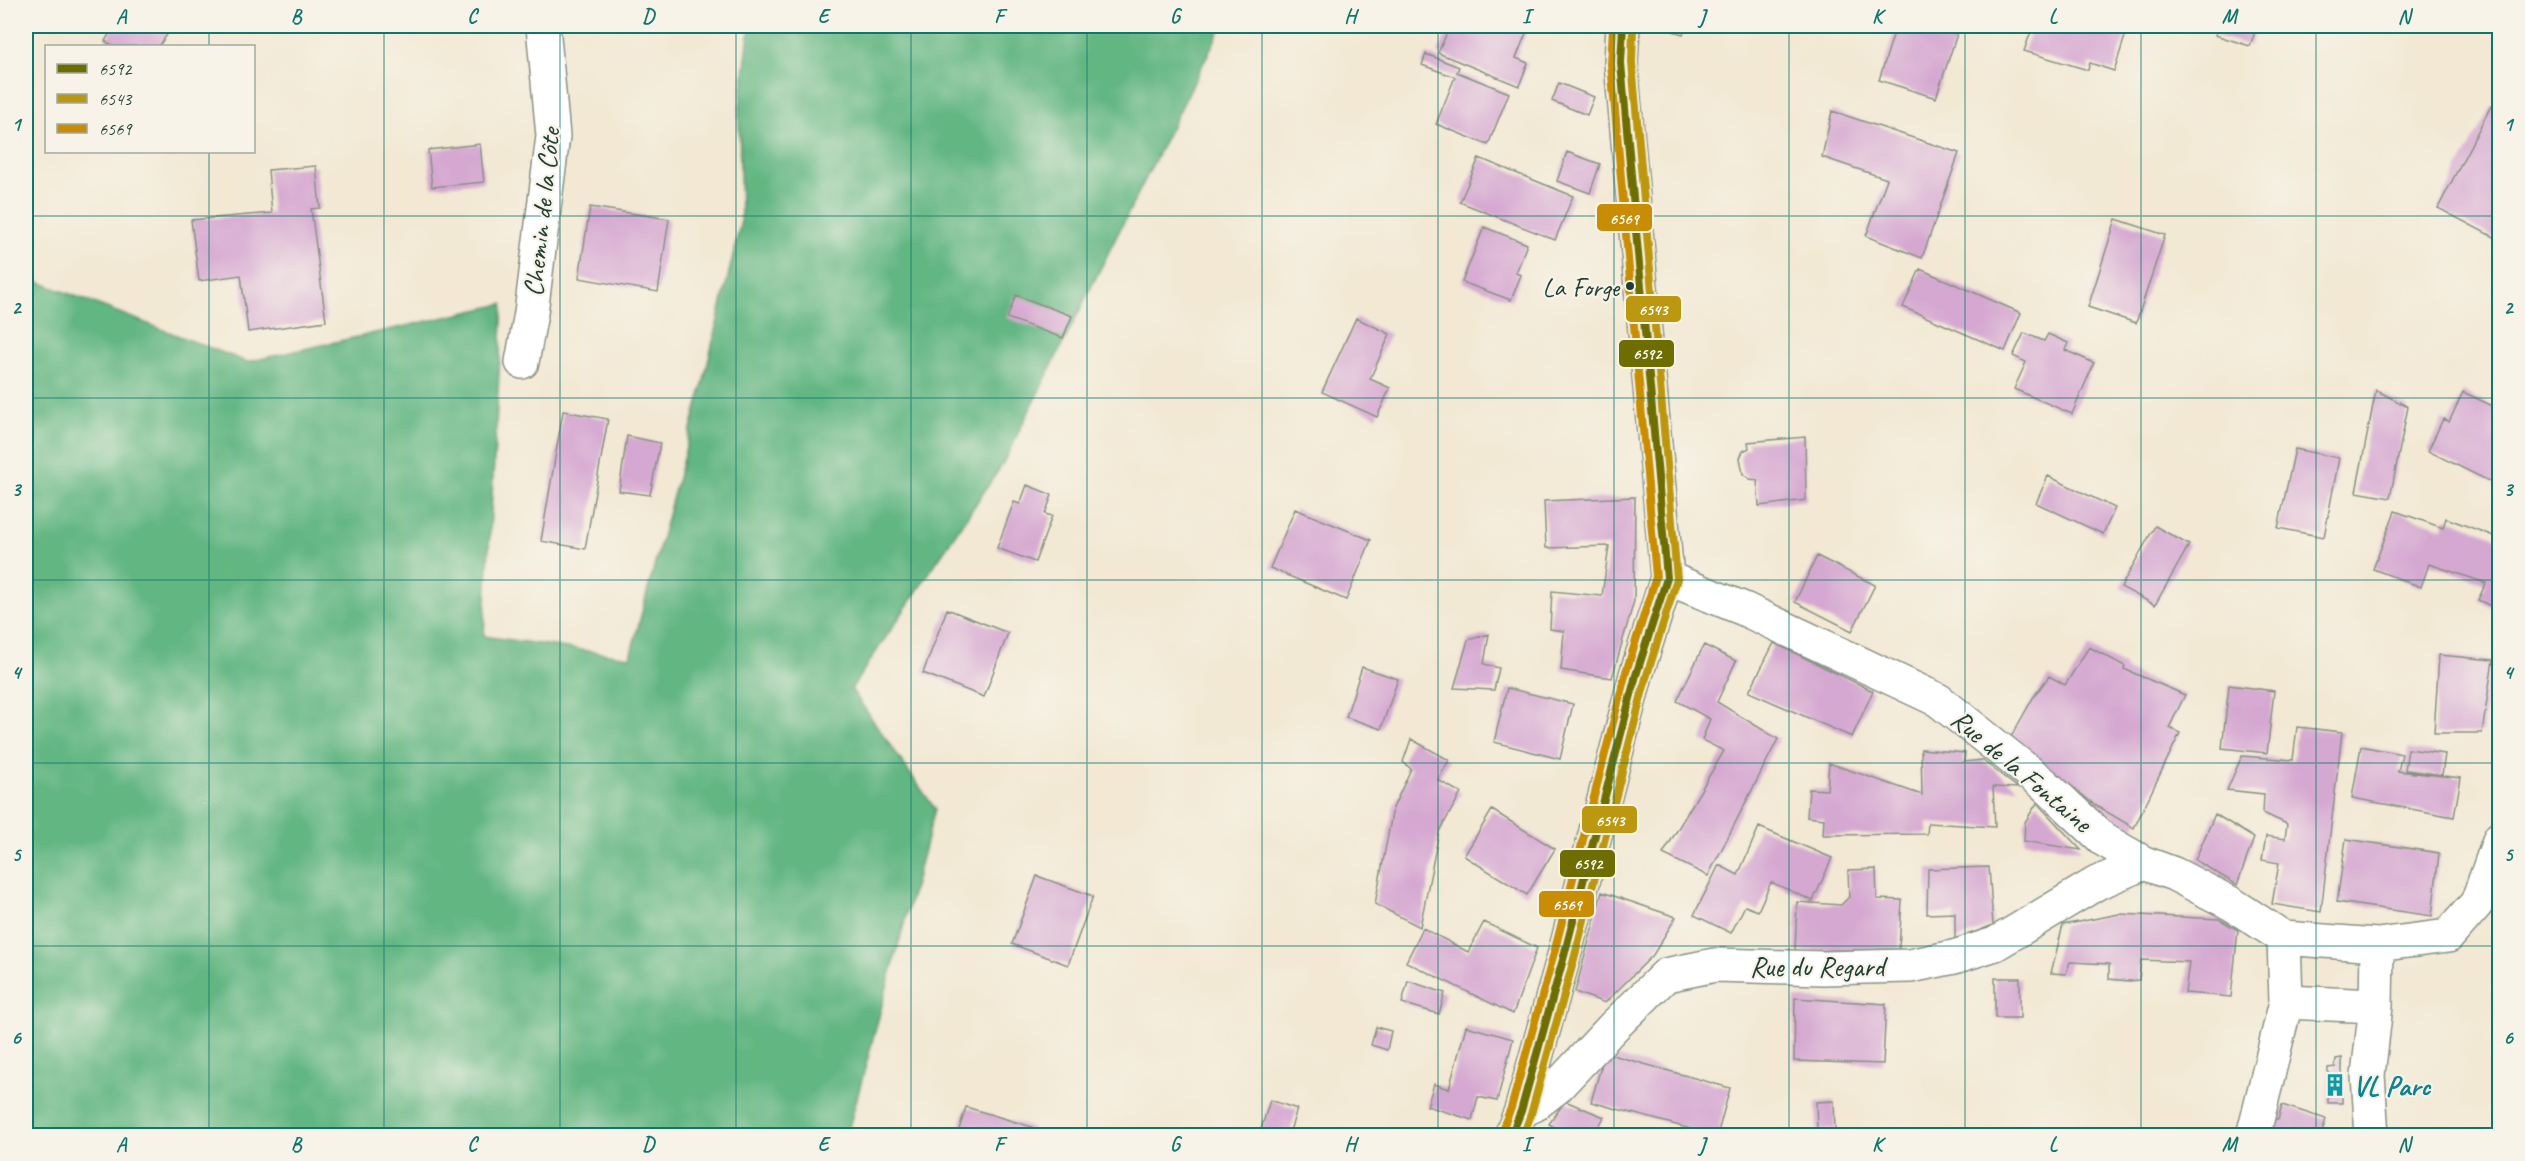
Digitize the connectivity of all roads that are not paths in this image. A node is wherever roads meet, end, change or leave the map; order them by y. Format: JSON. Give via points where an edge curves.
{"nodes":[{"id":1,"x":543,"y":26,"type":"edge"},
{"id":2,"x":1623,"y":26,"type":"edge"},
{"id":3,"x":522,"y":362,"type":"dead end"},
{"id":4,"x":1667,"y":578,"type":"junction"},
{"id":5,"x":2499,"y":838,"type":"edge"},
{"id":6,"x":2144,"y":863,"type":"junction"},
{"id":7,"x":2284,"y":938,"type":"junction"},
{"id":8,"x":2377,"y":945,"type":"junction"},
{"id":9,"x":2286,"y":1002,"type":"junction"},
{"id":10,"x":2376,"y":1006,"type":"junction"},
{"id":11,"x":1516,"y":1123,"type":"edge"},
{"id":12,"x":2253,"y":1136,"type":"edge"},
{"id":13,"x":2372,"y":1136,"type":"edge"}],
"edges":[{"from":1,"to":3,"type":"street","name":"Chemin de la Côte","via":[[553,136]]},
{"from":2,"to":4,"type":"street","via":[[1621,63]]},
{"from":4,"to":6,"type":"street","name":"Rue de la Fontaine","via":[[1744,609],[1938,700],[2044,784],[2103,840]]},
{"from":4,"to":11,"type":"street","via":[[1636,675],[1564,956]]},
{"from":5,"to":8,"type":"street","name":"Rue de la Fontaine","via":[[2477,903],[2448,936]]},
{"from":6,"to":7,"type":"street","name":"Rue de la Fontaine","via":[[2232,904]]},
{"from":6,"to":11,"type":"street","name":"Rue du Regard","via":[[2097,884],[1995,944],[1954,957],[1910,966],[1715,965],[1666,975],[1556,1088]]},
{"from":7,"to":8,"type":"street","name":"Rue de la Fontaine"},
{"from":7,"to":9,"type":"street"},
{"from":8,"to":10,"type":"street"},
{"from":9,"to":10,"type":"street"},
{"from":9,"to":12,"type":"street"},
{"from":10,"to":13,"type":"street","via":[[2368,1075]]}]}
